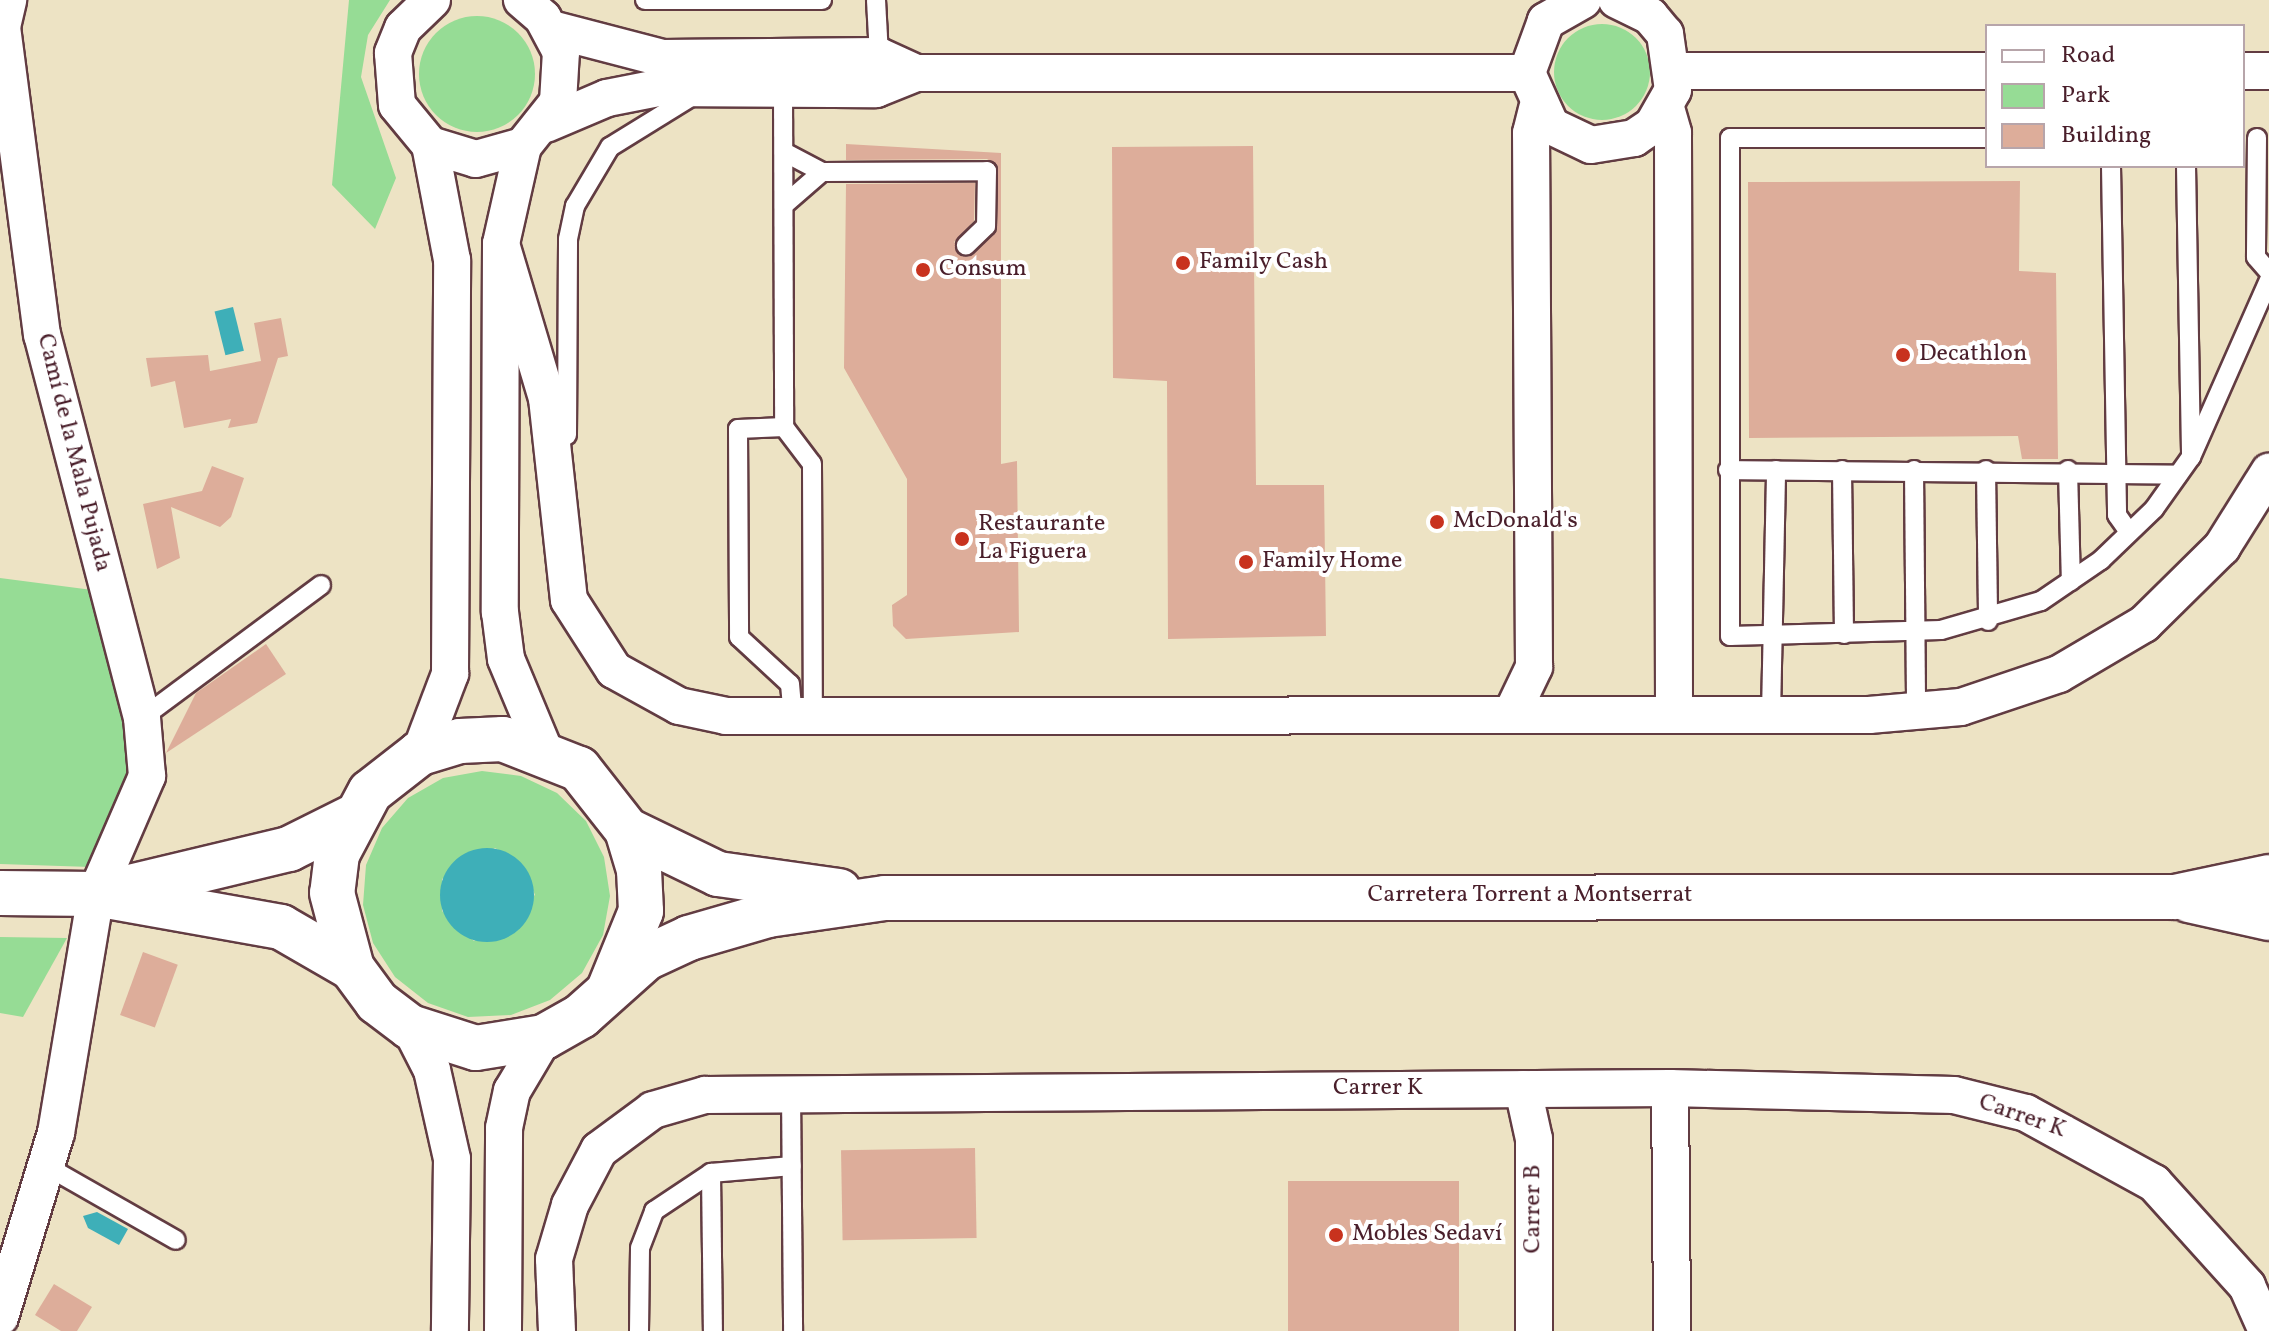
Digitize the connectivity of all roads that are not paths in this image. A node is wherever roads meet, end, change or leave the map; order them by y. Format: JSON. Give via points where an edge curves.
{"nodes":[{"id":1,"x":8,"y":0,"type":"edge"},
{"id":2,"x":432,"y":0,"type":"edge"},
{"id":3,"x":645,"y":0,"type":"edge"},
{"id":4,"x":822,"y":0,"type":"edge"},
{"id":5,"x":876,"y":0,"type":"edge"},
{"id":6,"x":1533,"y":0,"type":"edge"},
{"id":7,"x":1583,"y":0,"type":"edge"},
{"id":8,"x":1617,"y":0,"type":"edge"},
{"id":9,"x":536,"y":9,"type":"edge"},
{"id":10,"x":1668,"y":17,"type":"edge"},
{"id":11,"x":879,"y":56,"type":"junction"},
{"id":12,"x":1530,"y":57,"type":"junction"},
{"id":13,"x":1675,"y":71,"type":"junction"},
{"id":14,"x":1985,"y":71,"type":"edge"},
{"id":15,"x":2245,"y":71,"type":"edge"},
{"id":16,"x":2269,"y":71,"type":"edge"},
{"id":17,"x":916,"y":73,"type":"junction"},
{"id":18,"x":783,"y":90,"type":"junction"},
{"id":19,"x":707,"y":91,"type":"junction"},
{"id":20,"x":1666,"y":108,"type":"junction"},
{"id":21,"x":1537,"y":109,"type":"junction"},
{"id":22,"x":534,"y":135,"type":"junction"},
{"id":23,"x":1985,"y":138,"type":"edge"},
{"id":24,"x":2256,"y":138,"type":"edge"},
{"id":25,"x":430,"y":145,"type":"junction"},
{"id":26,"x":784,"y":152,"type":"junction"},
{"id":27,"x":2111,"y":168,"type":"edge"},
{"id":28,"x":2186,"y":168,"type":"edge"},
{"id":29,"x":822,"y":172,"type":"junction"},
{"id":30,"x":784,"y":205,"type":"junction"},
{"id":31,"x":501,"y":244,"type":"junction"},
{"id":32,"x":966,"y":245,"type":"dead end"},
{"id":33,"x":2269,"y":272,"type":"edge"},
{"id":34,"x":2269,"y":280,"type":"edge"},
{"id":35,"x":784,"y":427,"type":"junction"},
{"id":36,"x":2191,"y":457,"type":"junction"},
{"id":37,"x":1728,"y":470,"type":"junction"},
{"id":38,"x":1776,"y":470,"type":"junction"},
{"id":39,"x":1842,"y":470,"type":"junction"},
{"id":40,"x":1914,"y":470,"type":"junction"},
{"id":41,"x":1986,"y":470,"type":"junction"},
{"id":42,"x":2068,"y":470,"type":"junction"},
{"id":43,"x":2116,"y":470,"type":"junction"},
{"id":44,"x":2269,"y":472,"type":"edge"},
{"id":45,"x":2178,"y":475,"type":"junction"},
{"id":46,"x":559,"y":493,"type":"junction"},
{"id":47,"x":2129,"y":532,"type":"junction"},
{"id":48,"x":2071,"y":581,"type":"junction"},
{"id":49,"x":321,"y":585,"type":"dead end"},
{"id":50,"x":1988,"y":621,"type":"junction"},
{"id":51,"x":1915,"y":631,"type":"junction"},
{"id":52,"x":1844,"y":634,"type":"junction"},
{"id":53,"x":1773,"y":636,"type":"junction"},
{"id":54,"x":1916,"y":712,"type":"junction"},
{"id":55,"x":1512,"y":713,"type":"junction"},
{"id":56,"x":1674,"y":714,"type":"junction"},
{"id":57,"x":1771,"y":714,"type":"junction"},
{"id":58,"x":803,"y":716,"type":"junction"},
{"id":59,"x":142,"y":718,"type":"junction"},
{"id":60,"x":544,"y":750,"type":"junction"},
{"id":61,"x":420,"y":753,"type":"junction"},
{"id":62,"x":351,"y":818,"type":"junction"},
{"id":63,"x":627,"y":830,"type":"junction"},
{"id":64,"x":2269,"y":877,"type":"edge"},
{"id":65,"x":0,"y":893,"type":"edge"},
{"id":66,"x":96,"y":894,"type":"junction"},
{"id":67,"x":2175,"y":897,"type":"junction"},
{"id":68,"x":885,"y":898,"type":"junction"},
{"id":69,"x":2269,"y":918,"type":"edge"},
{"id":70,"x":352,"y":968,"type":"junction"},
{"id":71,"x":610,"y":987,"type":"junction"},
{"id":72,"x":410,"y":1027,"type":"junction"},
{"id":73,"x":544,"y":1037,"type":"junction"},
{"id":74,"x":1670,"y":1088,"type":"junction"},
{"id":75,"x":1523,"y":1089,"type":"junction"},
{"id":76,"x":791,"y":1091,"type":"junction"},
{"id":77,"x":792,"y":1166,"type":"junction"},
{"id":78,"x":48,"y":1167,"type":"junction"},
{"id":79,"x":711,"y":1173,"type":"junction"},
{"id":80,"x":176,"y":1240,"type":"dead end"},
{"id":81,"x":0,"y":1317,"type":"edge"},
{"id":82,"x":450,"y":1331,"type":"edge"},
{"id":83,"x":503,"y":1331,"type":"edge"},
{"id":84,"x":557,"y":1331,"type":"edge"},
{"id":85,"x":639,"y":1331,"type":"edge"},
{"id":86,"x":713,"y":1331,"type":"edge"},
{"id":87,"x":793,"y":1331,"type":"edge"},
{"id":88,"x":1534,"y":1331,"type":"edge"},
{"id":89,"x":1672,"y":1331,"type":"edge"},
{"id":90,"x":2267,"y":1331,"type":"edge"}],
"edges":[{"from":1,"to":59,"type":"street","name":"Camí de la Mala Pujada","via":[[2,27],[42,335]]},
{"from":2,"to":25,"type":"street","via":[[403,28],[391,79],[410,127]]},
{"from":3,"to":4,"type":"lane"},
{"from":5,"to":11,"type":"lane"},
{"from":6,"to":12,"type":"street"},
{"from":7,"to":12,"type":"street","via":[[1546,21]]},
{"from":8,"to":10,"type":"street","via":[[1650,16]]},
{"from":9,"to":11,"type":"street","via":[[662,58]]},
{"from":9,"to":22,"type":"street","via":[[563,77]]},
{"from":10,"to":13,"type":"street"},
{"from":11,"to":17,"type":"street"},
{"from":12,"to":17,"type":"street"},
{"from":12,"to":21,"type":"street"},
{"from":13,"to":14,"type":"street"},
{"from":13,"to":20,"type":"street"},
{"from":15,"to":16,"type":"street"},
{"from":17,"to":18,"type":"street","via":[[876,89]]},
{"from":18,"to":19,"type":"street"},
{"from":18,"to":26,"type":"lane"},
{"from":19,"to":22,"type":"street","via":[[658,88],[607,98]]},
{"from":19,"to":46,"type":"lane","via":[[638,125],[610,147],[575,206]]},
{"from":20,"to":21,"type":"street","via":[[1634,138],[1591,145],[1551,126]]},
{"from":20,"to":56,"type":"street","via":[[1673,133]]},
{"from":21,"to":55,"type":"street","via":[[1531,133],[1534,667]]},
{"from":22,"to":25,"type":"street","via":[[476,159]]},
{"from":22,"to":31,"type":"street"},
{"from":23,"to":37,"type":"lane","via":[[1730,138]]},
{"from":24,"to":33,"type":"lane","via":[[2256,257]]},
{"from":25,"to":61,"type":"street","via":[[452,260],[450,674]]},
{"from":26,"to":29,"type":"lane"},
{"from":26,"to":30,"type":"lane"},
{"from":27,"to":43,"type":"lane"},
{"from":28,"to":36,"type":"lane"},
{"from":29,"to":30,"type":"lane"},
{"from":29,"to":32,"type":"lane","via":[[987,171],[986,226]]},
{"from":30,"to":35,"type":"lane"},
{"from":31,"to":46,"type":"street","via":[[529,320]]},
{"from":31,"to":60,"type":"street","via":[[500,612],[506,659]]},
{"from":34,"to":36,"type":"lane"},
{"from":35,"to":58,"type":"lane","via":[[812,464]]},
{"from":35,"to":58,"type":"lane","via":[[738,429],[739,637],[790,684]]},
{"from":36,"to":45,"type":"lane"},
{"from":37,"to":38,"type":"lane"},
{"from":37,"to":53,"type":"lane","via":[[1730,636]]},
{"from":38,"to":39,"type":"lane"},
{"from":38,"to":53,"type":"lane"},
{"from":39,"to":40,"type":"lane"},
{"from":39,"to":52,"type":"lane"},
{"from":40,"to":41,"type":"lane"},
{"from":40,"to":51,"type":"lane"},
{"from":41,"to":42,"type":"lane"},
{"from":41,"to":50,"type":"lane"},
{"from":42,"to":43,"type":"lane"},
{"from":42,"to":48,"type":"lane"},
{"from":43,"to":45,"type":"lane"},
{"from":43,"to":47,"type":"lane","via":[[2117,515]]},
{"from":44,"to":54,"type":"street","via":[[2222,547],[2144,624],[2059,674],[1961,707]]},
{"from":45,"to":47,"type":"lane"},
{"from":46,"to":58,"type":"street","via":[[569,600],[614,670],[679,706],[726,716]]},
{"from":47,"to":48,"type":"lane"},
{"from":48,"to":50,"type":"lane","via":[[2041,601]]},
{"from":49,"to":59,"type":"lane"},
{"from":50,"to":51,"type":"lane"},
{"from":51,"to":52,"type":"lane"},
{"from":51,"to":54,"type":"lane"},
{"from":52,"to":53,"type":"lane"},
{"from":53,"to":57,"type":"lane"},
{"from":54,"to":57,"type":"street"},
{"from":55,"to":56,"type":"street"},
{"from":55,"to":58,"type":"street"},
{"from":56,"to":57,"type":"street"},
{"from":59,"to":66,"type":"street","name":"Camí de la Mala Pujada","via":[[147,776]]},
{"from":60,"to":61,"type":"main road","via":[[503,739],[460,741]]},
{"from":60,"to":63,"type":"main road","via":[[607,796]]},
{"from":61,"to":62,"type":"main road","via":[[370,792]]},
{"from":62,"to":66,"type":"main road","via":[[289,849]]},
{"from":62,"to":70,"type":"main road","via":[[332,893]]},
{"from":63,"to":68,"type":"main road","via":[[718,874]]},
{"from":63,"to":71,"type":"main road","via":[[641,911]]},
{"from":64,"to":67,"type":"main road"},
{"from":65,"to":66,"type":"main road"},
{"from":66,"to":70,"type":"main road","via":[[281,927]]},
{"from":66,"to":78,"type":"street","name":"Camí de la Mala Pujada"},
{"from":67,"to":68,"type":"main road","name":"Carretera Torrent a Montserrat"},
{"from":67,"to":69,"type":"main road"},
{"from":68,"to":71,"type":"main road","via":[[768,915],[689,938],[646,958]]},
{"from":70,"to":72,"type":"main road","via":[[377,1002]]},
{"from":71,"to":73,"type":"main road","via":[[581,1016]]},
{"from":72,"to":73,"type":"main road","via":[[476,1048]]},
{"from":72,"to":82,"type":"street","via":[[432,1070],[452,1159]]},
{"from":73,"to":83,"type":"street","via":[[512,1091],[504,1128]]},
{"from":74,"to":75,"type":"street","name":"Carrer K"},
{"from":74,"to":89,"type":"street"},
{"from":74,"to":90,"type":"street","name":"Carrer K","via":[[1954,1095],[2026,1113],[2154,1183],[2247,1286]]},
{"from":75,"to":76,"type":"street","name":"Carrer K"},
{"from":75,"to":88,"type":"street","name":"Carrer B","via":[[1534,1139]]},
{"from":76,"to":77,"type":"lane"},
{"from":76,"to":84,"type":"street","name":"Carrer K","via":[[705,1095],[653,1110],[599,1150],[570,1205],[554,1259]]},
{"from":77,"to":79,"type":"lane"},
{"from":77,"to":87,"type":"lane"},
{"from":78,"to":80,"type":"lane"},
{"from":78,"to":81,"type":"street","name":"Camí de la Mala Pujada"},
{"from":79,"to":85,"type":"lane","via":[[654,1211],[640,1248]]},
{"from":79,"to":86,"type":"lane"}]}
